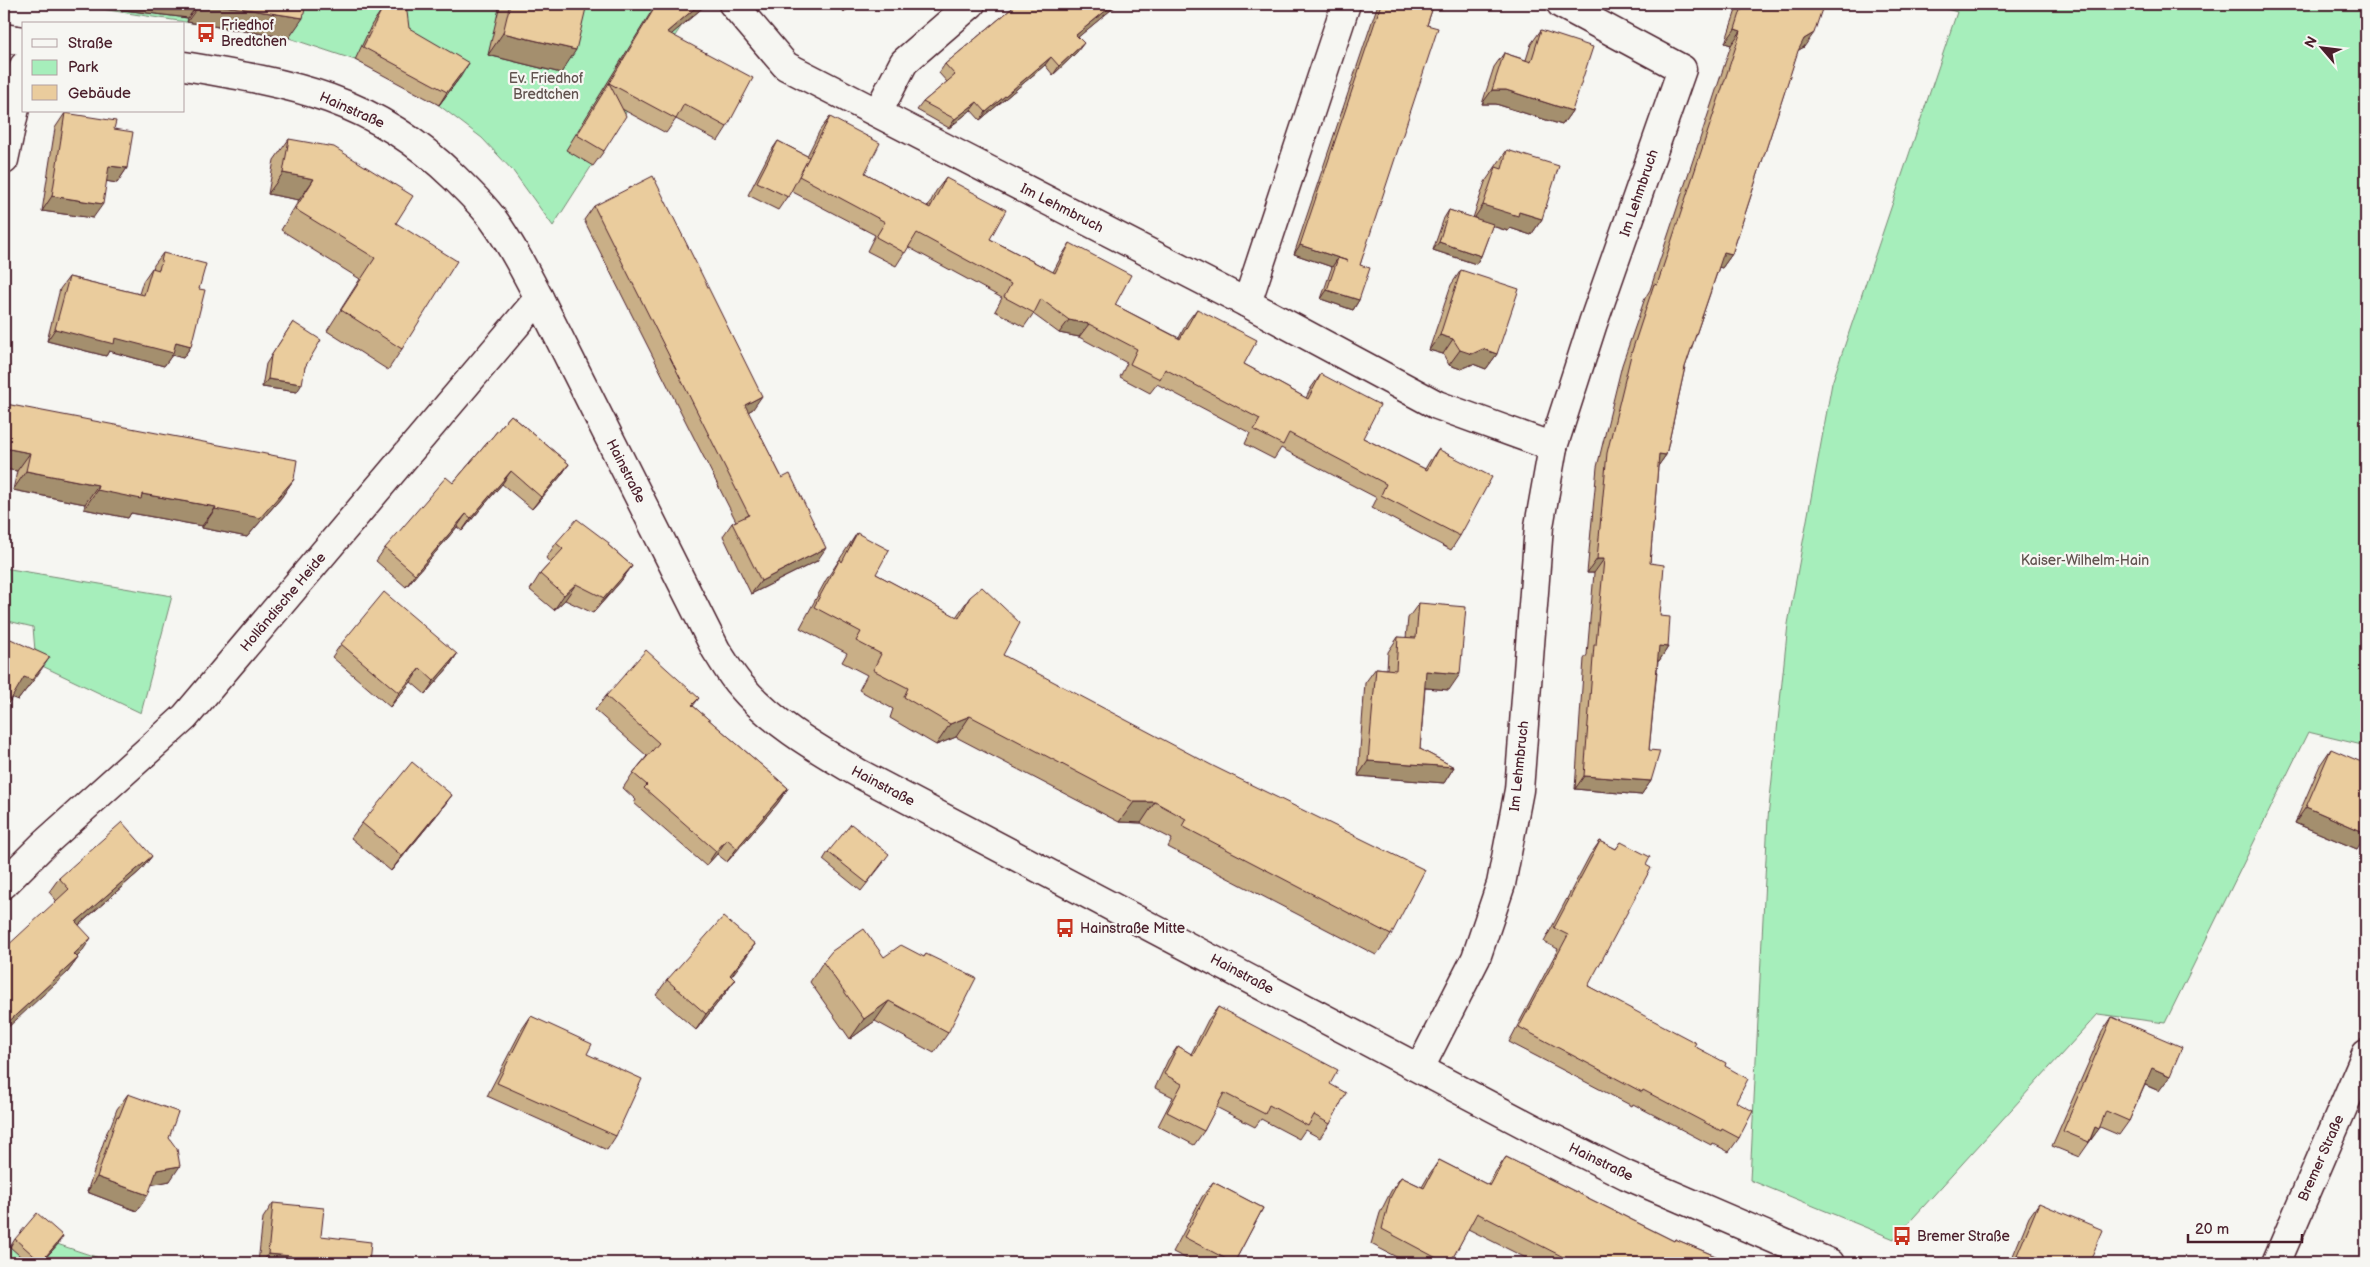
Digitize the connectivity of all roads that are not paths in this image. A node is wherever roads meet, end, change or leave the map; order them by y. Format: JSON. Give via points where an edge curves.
{"nodes":[{"id":1,"x":734,"y":4,"type":"edge"},
{"id":2,"x":971,"y":4,"type":"edge"},
{"id":3,"x":1346,"y":4,"type":"edge"},
{"id":4,"x":1561,"y":4,"type":"edge"},
{"id":5,"x":4,"y":38,"type":"edge"},
{"id":6,"x":22,"y":41,"type":"edge"},
{"id":7,"x":185,"y":66,"type":"edge"},
{"id":8,"x":22,"y":75,"type":"edge"},
{"id":9,"x":878,"y":112,"type":"junction"},
{"id":10,"x":4,"y":160,"type":"edge"},
{"id":11,"x":539,"y":298,"type":"junction"},
{"id":12,"x":1246,"y":303,"type":"junction"},
{"id":13,"x":1553,"y":447,"type":"junction"},
{"id":14,"x":4,"y":884,"type":"edge"},
{"id":15,"x":2366,"y":1054,"type":"edge"},
{"id":16,"x":1420,"y":1068,"type":"junction"},
{"id":17,"x":1830,"y":1263,"type":"edge"},
{"id":18,"x":2276,"y":1263,"type":"edge"}],
"edges":[{"from":1,"to":9,"type":"street","name":"Im Lehmbruch","via":[[786,66]]},
{"from":2,"to":9,"type":"street","via":[[904,62]]},
{"from":3,"to":12,"type":"street"},
{"from":4,"to":13,"type":"street","name":"Im Lehmbruch","via":[[1682,70]]},
{"from":5,"to":6,"type":"street"},
{"from":7,"to":11,"type":"street","name":"Hainstraße","via":[[272,80],[346,104],[381,120],[441,164],[473,196],[512,247]]},
{"from":8,"to":10,"type":"street"},
{"from":9,"to":12,"type":"street","name":"Im Lehmbruch"},
{"from":11,"to":14,"type":"street","name":"Holländische Heide","via":[[185,717]]},
{"from":11,"to":16,"type":"street","name":"Hainstraße","via":[[716,650],[739,684],[780,724],[868,778]]},
{"from":12,"to":13,"type":"street","name":"Im Lehmbruch","via":[[1437,405]]},
{"from":13,"to":16,"type":"street","name":"Im Lehmbruch","via":[[1539,526],[1519,790],[1501,884],[1476,958]]},
{"from":15,"to":18,"type":"street","name":"Bremer Straße"},
{"from":16,"to":17,"type":"street","name":"Hainstraße","via":[[1626,1175]]}]}
